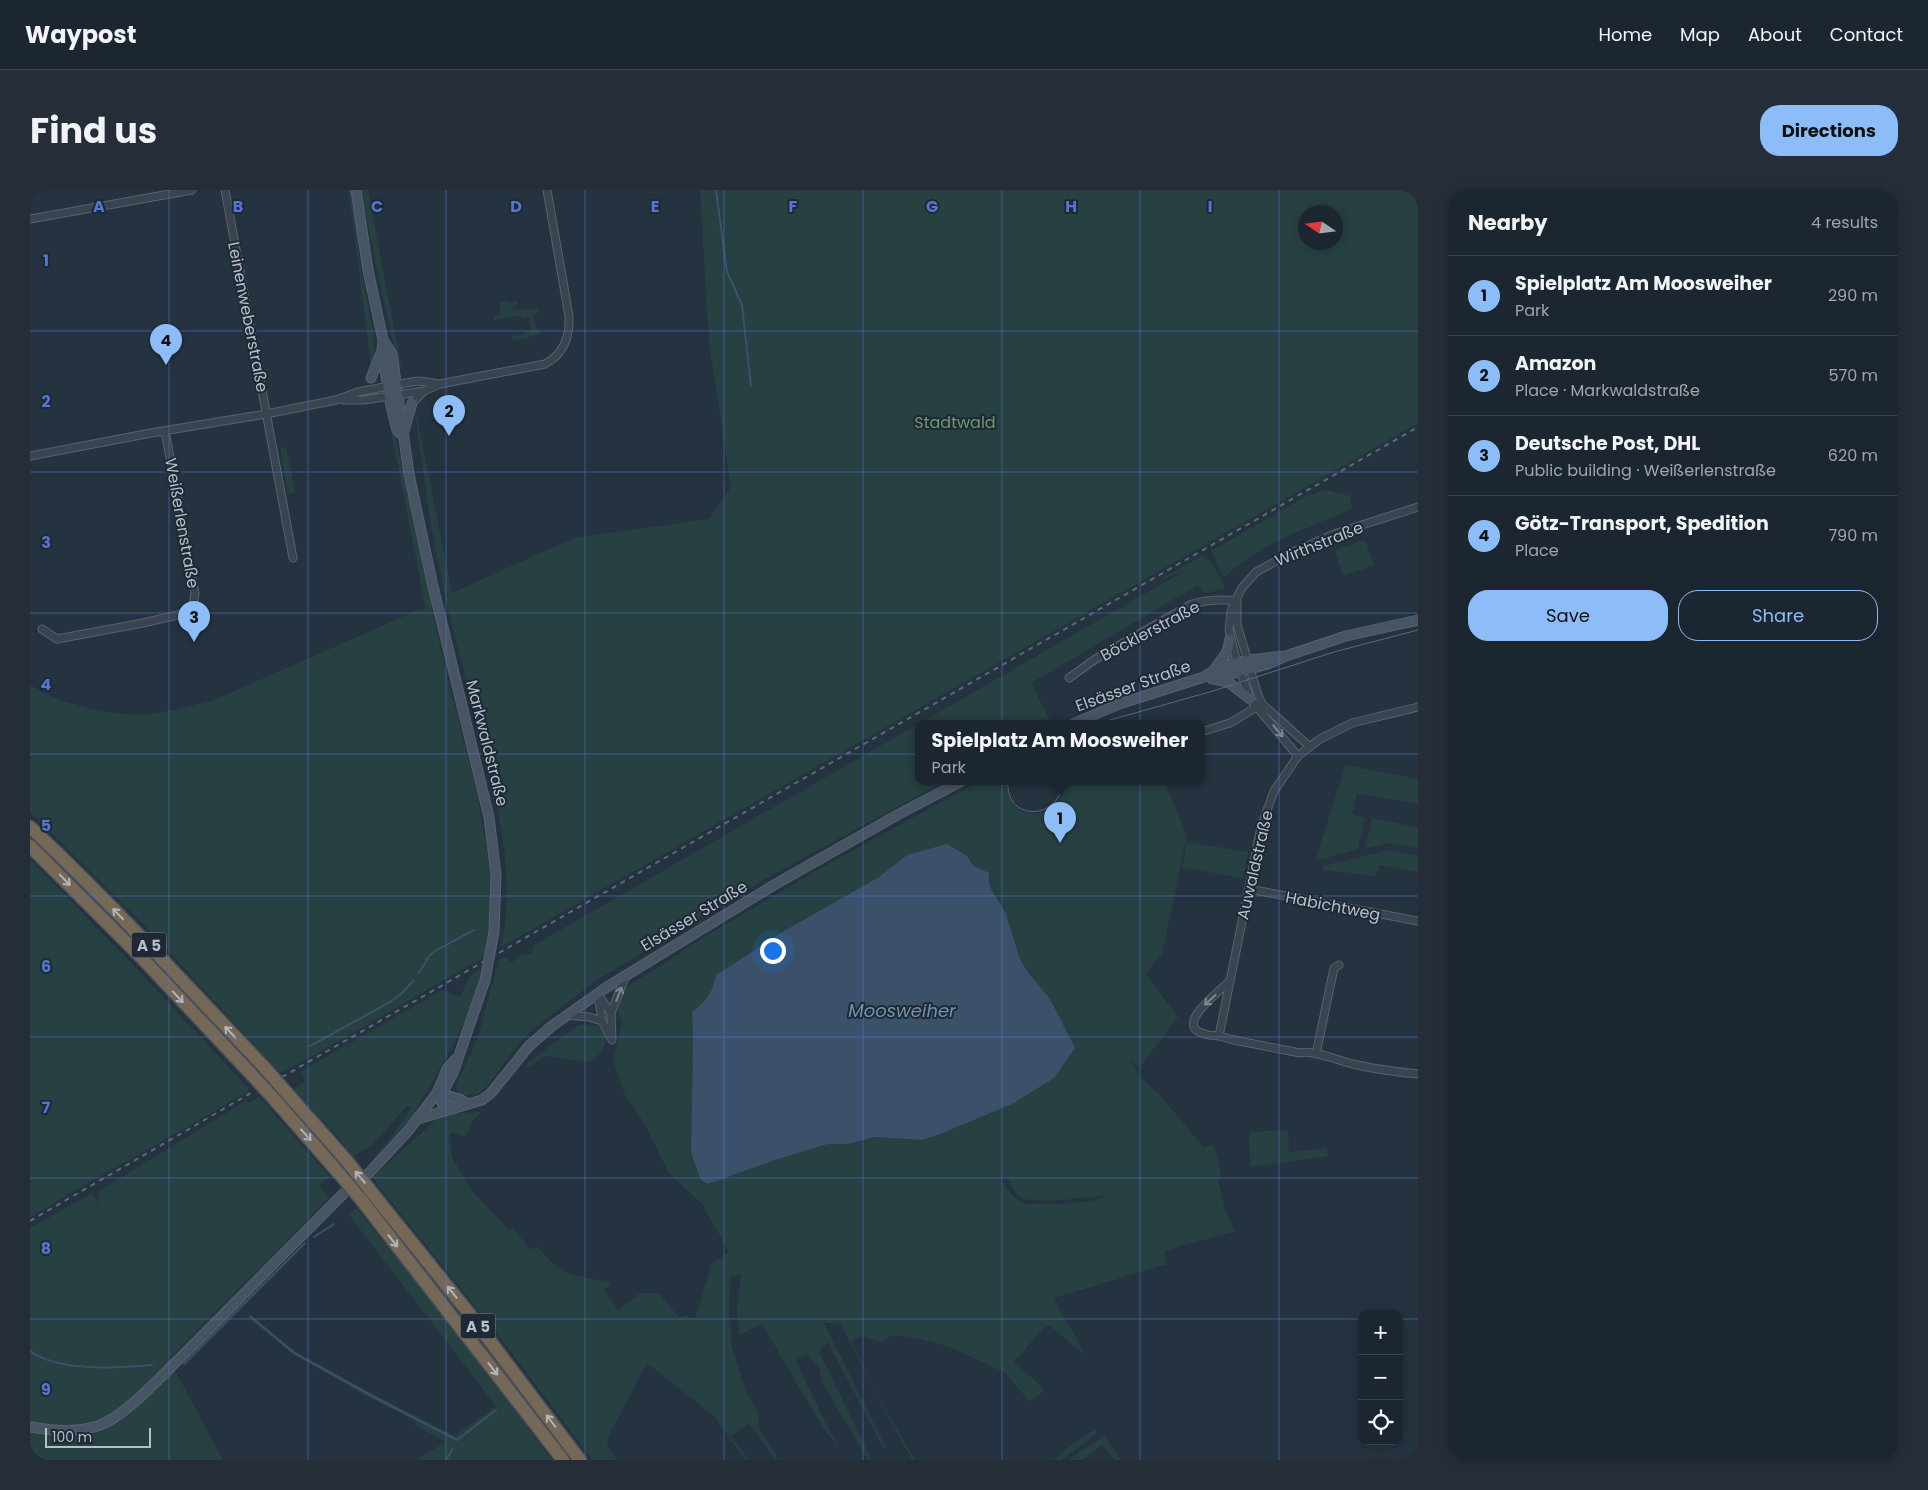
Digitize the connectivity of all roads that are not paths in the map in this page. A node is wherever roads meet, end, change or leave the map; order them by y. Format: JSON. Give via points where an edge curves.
{"nodes":[{"id":1,"x":192,"y":190,"type":"edge"},
{"id":2,"x":225,"y":190,"type":"edge"},
{"id":3,"x":356,"y":190,"type":"edge"},
{"id":4,"x":547,"y":190,"type":"edge"},
{"id":5,"x":30,"y":219,"type":"edge"},
{"id":6,"x":383,"y":340,"type":"junction"},
{"id":7,"x":382,"y":352,"type":"junction"},
{"id":8,"x":371,"y":378,"type":"joint"},
{"id":9,"x":440,"y":384,"type":"junction"},
{"id":10,"x":393,"y":390,"type":"junction"},
{"id":11,"x":424,"y":391,"type":"junction"},
{"id":12,"x":358,"y":392,"type":"junction"},
{"id":13,"x":336,"y":400,"type":"junction"},
{"id":14,"x":412,"y":403,"type":"joint"},
{"id":15,"x":266,"y":414,"type":"junction"},
{"id":16,"x":164,"y":431,"type":"junction"},
{"id":17,"x":403,"y":436,"type":"junction"},
{"id":18,"x":30,"y":456,"type":"edge"},
{"id":19,"x":1418,"y":507,"type":"edge"},
{"id":20,"x":293,"y":558,"type":"dead end"},
{"id":21,"x":1237,"y":601,"type":"junction"},
{"id":22,"x":1418,"y":620,"type":"edge"},
{"id":23,"x":42,"y":628,"type":"dead end"},
{"id":24,"x":1230,"y":639,"type":"junction"},
{"id":25,"x":1249,"y":665,"type":"junction"},
{"id":26,"x":1239,"y":667,"type":"junction"},
{"id":27,"x":1215,"y":669,"type":"junction"},
{"id":28,"x":1069,"y":678,"type":"dead end"},
{"id":29,"x":1208,"y":678,"type":"junction"},
{"id":30,"x":1250,"y":699,"type":"junction"},
{"id":31,"x":1260,"y":705,"type":"junction"},
{"id":32,"x":1418,"y":708,"type":"edge"},
{"id":33,"x":1082,"y":720,"type":"edge"},
{"id":34,"x":1205,"y":731,"type":"edge"},
{"id":35,"x":1310,"y":746,"type":"junction"},
{"id":36,"x":1298,"y":756,"type":"junction"},
{"id":37,"x":954,"y":785,"type":"edge"},
{"id":38,"x":30,"y":826,"type":"edge"},
{"id":39,"x":30,"y":846,"type":"edge"},
{"id":40,"x":1249,"y":889,"type":"junction"},
{"id":41,"x":1418,"y":922,"type":"edge"},
{"id":42,"x":1339,"y":965,"type":"dead end"},
{"id":43,"x":626,"y":975,"type":"junction"},
{"id":44,"x":1230,"y":981,"type":"junction"},
{"id":45,"x":598,"y":994,"type":"junction"},
{"id":46,"x":612,"y":1013,"type":"junction"},
{"id":47,"x":567,"y":1016,"type":"junction"},
{"id":48,"x":602,"y":1021,"type":"junction"},
{"id":49,"x":1219,"y":1036,"type":"junction"},
{"id":50,"x":1316,"y":1054,"type":"junction"},
{"id":51,"x":1418,"y":1074,"type":"edge"},
{"id":52,"x":437,"y":1093,"type":"junction"},
{"id":53,"x":467,"y":1104,"type":"junction"},
{"id":54,"x":453,"y":1108,"type":"junction"},
{"id":55,"x":418,"y":1119,"type":"junction"},
{"id":56,"x":369,"y":1173,"type":"dead end"},
{"id":57,"x":343,"y":1194,"type":"dead end"},
{"id":58,"x":30,"y":1427,"type":"edge"},
{"id":59,"x":563,"y":1460,"type":"edge"},
{"id":60,"x":580,"y":1460,"type":"edge"}],
"edges":[{"from":1,"to":5,"type":"street"},
{"from":2,"to":15,"type":"street","name":"Leinenweberstraße"},
{"from":3,"to":6,"type":"main road","name":"Markwaldstraße"},
{"from":4,"to":9,"type":"street","via":[[569,316],[568,336],[563,348],[545,364]]},
{"from":6,"to":7,"type":"main road","name":"Markwaldstraße"},
{"from":6,"to":10,"type":"main road","name":"Markwaldstraße","via":[[392,354]]},
{"from":7,"to":8,"type":"main road"},
{"from":7,"to":10,"type":"main road","name":"Markwaldstraße"},
{"from":8,"to":12,"type":"street"},
{"from":9,"to":10,"type":"street","via":[[419,381]]},
{"from":9,"to":11,"type":"street"},
{"from":10,"to":11,"type":"street"},
{"from":10,"to":12,"type":"street"},
{"from":10,"to":13,"type":"street","via":[[364,400]]},
{"from":10,"to":17,"type":"main road","name":"Markwaldstraße","via":[[398,430]]},
{"from":11,"to":14,"type":"street"},
{"from":12,"to":13,"type":"street"},
{"from":13,"to":15,"type":"street"},
{"from":14,"to":17,"type":"main road"},
{"from":15,"to":16,"type":"street"},
{"from":15,"to":20,"type":"street"},
{"from":16,"to":18,"type":"street"},
{"from":16,"to":23,"type":"street","name":"Weißerlenstraße","via":[[195,593],[193,606],[186,613],[56,639]]},
{"from":17,"to":52,"type":"main road","name":"Markwaldstraße","bridge":true,"via":[[432,582],[489,817],[496,876],[494,932],[485,980],[453,1074]]},
{"from":19,"to":21,"type":"street","name":"Wirthstraße","via":[[1334,534],[1270,563],[1248,580]]},
{"from":21,"to":24,"type":"street","name":"Wirthstraße","via":[[1231,612]]},
{"from":21,"to":25,"type":"street","name":"Wirthstraße","via":[[1237,625]]},
{"from":21,"to":28,"type":"street","name":"Böcklerstraße","via":[[1192,604],[1097,658]]},
{"from":22,"to":25,"type":"main road","name":"Elsässer Straße","via":[[1346,636],[1268,664]]},
{"from":24,"to":26,"type":"street","name":"Wirthstraße"},
{"from":24,"to":27,"type":"main road","via":[[1227,652]]},
{"from":25,"to":26,"type":"main road","name":"Elsässer Straße"},
{"from":25,"to":31,"type":"street"},
{"from":26,"to":27,"type":"main road","name":"Elsässer Straße"},
{"from":26,"to":29,"type":"main road","name":"Elsässer Straße"},
{"from":26,"to":30,"type":"street"},
{"from":27,"to":29,"type":"main road","name":"Elsässer Straße"},
{"from":29,"to":30,"type":"main road","via":[[1228,682]]},
{"from":29,"to":33,"type":"main road","name":"Elsässer Straße","via":[[1119,704]]},
{"from":30,"to":31,"type":"street"},
{"from":31,"to":34,"type":"street","via":[[1230,723]]},
{"from":31,"to":35,"type":"street"},
{"from":31,"to":36,"type":"street","one_way":true},
{"from":32,"to":35,"type":"street","name":"Auwaldstraße","via":[[1352,723]]},
{"from":35,"to":36,"type":"street","name":"Auwaldstraße"},
{"from":36,"to":40,"type":"street","name":"Auwaldstraße","via":[[1277,785],[1267,806]]},
{"from":37,"to":43,"type":"main road","name":"Elsässer Straße","via":[[774,885]]},
{"from":60,"to":38,"type":"highway","number":"A 5","one_way":true,"bridge":true,"via":[[468,1312],[347,1162],[144,940]]},
{"from":39,"to":59,"type":"highway","number":"A 5","one_way":true,"bridge":true,"via":[[141,957],[337,1171]]},
{"from":40,"to":41,"type":"street","name":"Habichtweg"},
{"from":40,"to":44,"type":"street","name":"Auwaldstraße"},
{"from":42,"to":50,"type":"street","via":[[1334,968]]},
{"from":43,"to":45,"type":"main road","name":"Elsässer Straße"},
{"from":46,"to":43,"type":"street","one_way":true},
{"from":44,"to":49,"type":"street","name":"Auwaldstraße"},
{"from":44,"to":49,"type":"street","one_way":true,"via":[[1194,1016],[1198,1031]]},
{"from":45,"to":46,"type":"street"},
{"from":45,"to":47,"type":"main road","name":"Elsässer Straße"},
{"from":45,"to":48,"type":"street"},
{"from":46,"to":48,"type":"street","via":[[612,1040]]},
{"from":47,"to":48,"type":"street"},
{"from":47,"to":53,"type":"main road","name":"Elsässer Straße","via":[[529,1046],[491,1094]]},
{"from":49,"to":50,"type":"street"},
{"from":50,"to":51,"type":"street"},
{"from":52,"to":53,"type":"main road"},
{"from":52,"to":54,"type":"main road","via":[[442,1102]]},
{"from":52,"to":55,"type":"main road","name":"Markwaldstraße"},
{"from":53,"to":54,"type":"main road","name":"Elsässer Straße"},
{"from":54,"to":55,"type":"main road","name":"Elsässer Straße"},
{"from":55,"to":56,"type":"main road","name":"Markwaldstraße"},
{"from":57,"to":58,"type":"main road","via":[[120,1414],[103,1424],[84,1429],[67,1431]]}]}
